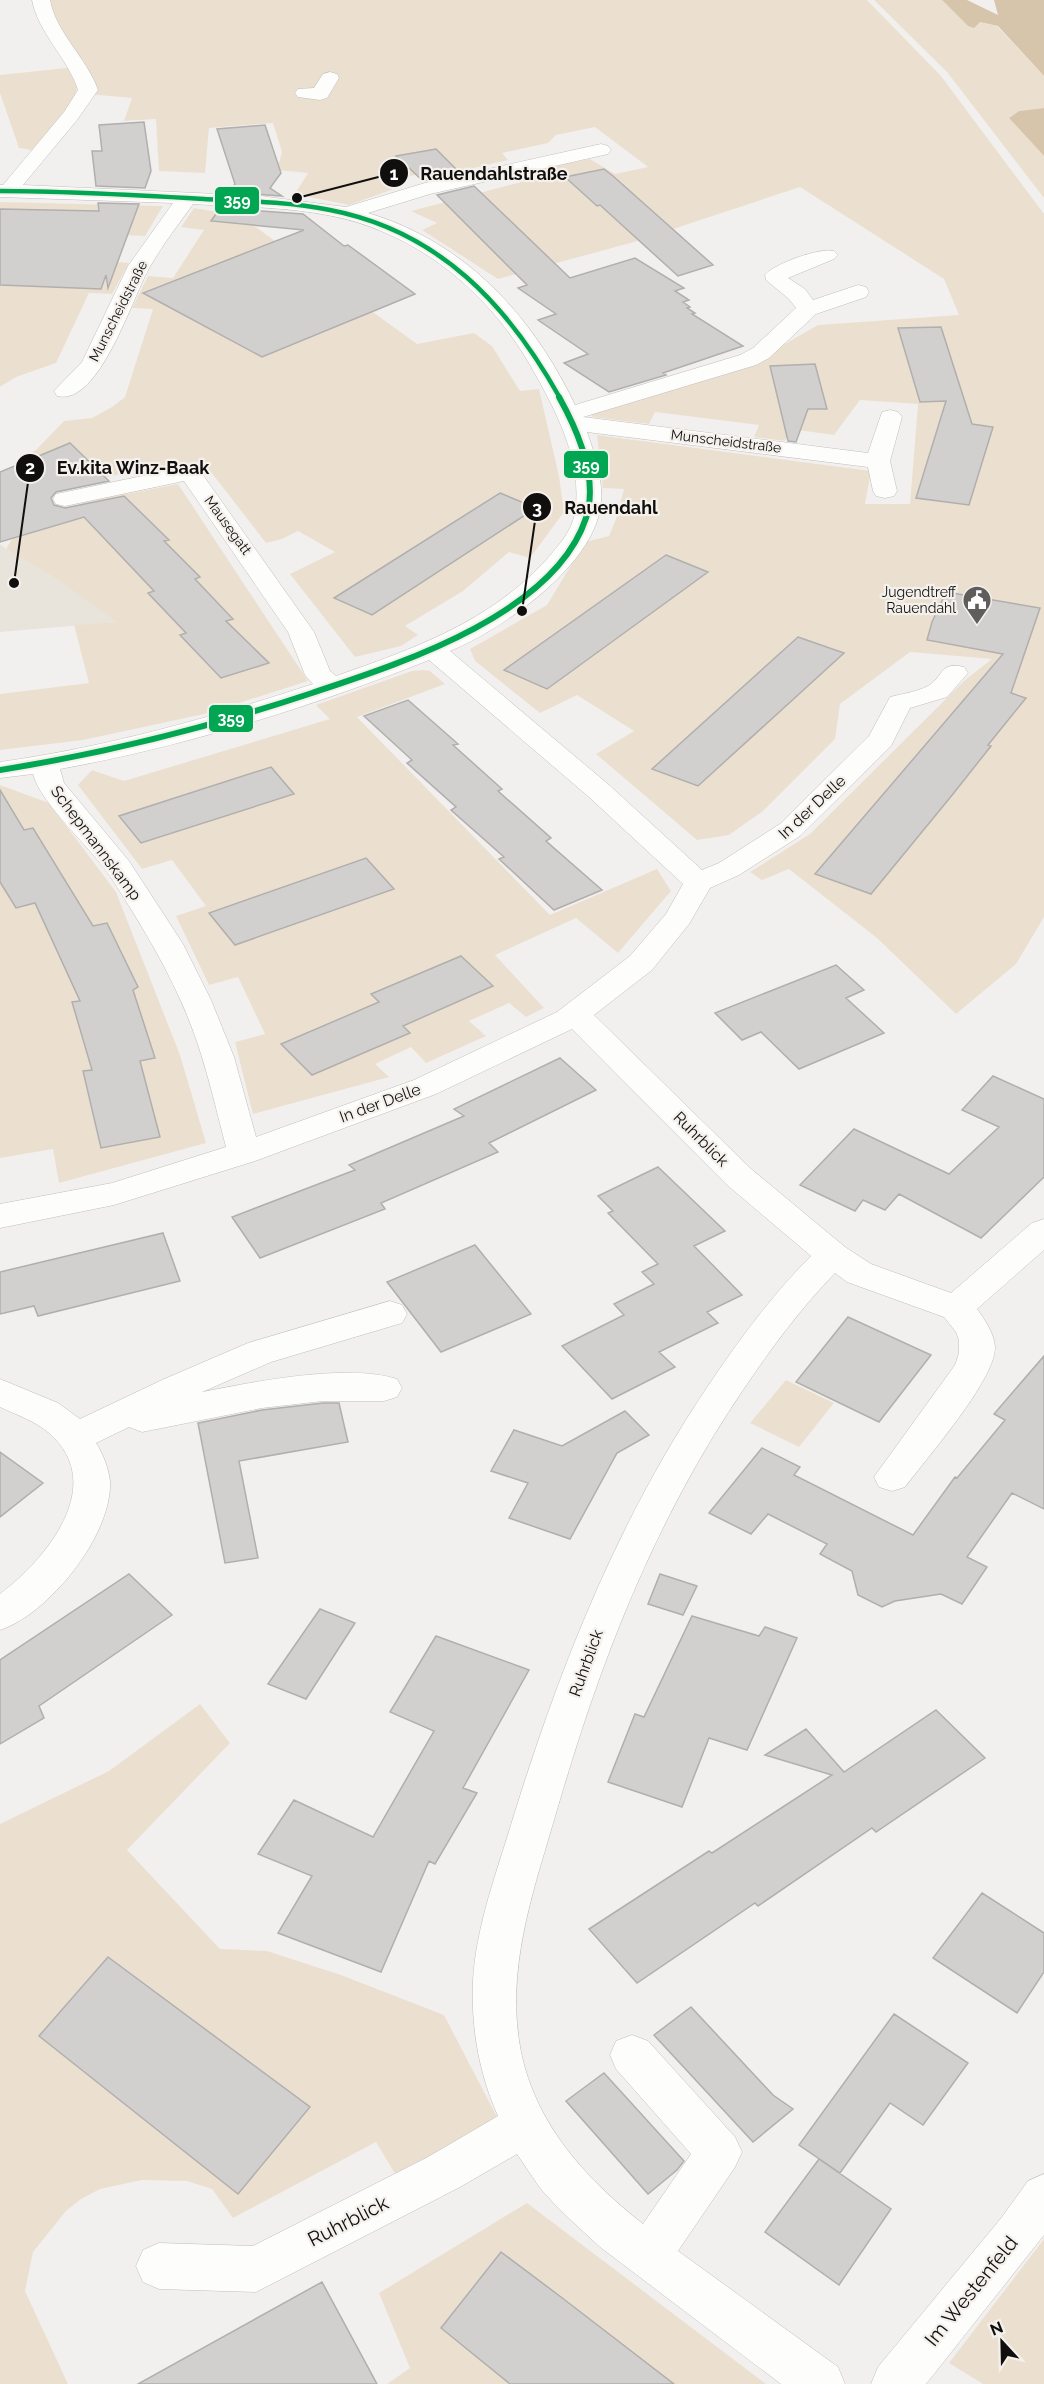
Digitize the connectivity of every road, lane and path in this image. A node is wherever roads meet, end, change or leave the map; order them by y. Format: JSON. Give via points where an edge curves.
{"nodes":[{"id":1,"x":41,"y":0,"type":"edge"},
{"id":2,"x":330,"y":78,"type":"dead end"},
{"id":3,"x":305,"y":93,"type":"dead end"},
{"id":4,"x":601,"y":150,"type":"dead end"},
{"id":5,"x":4,"y":191,"type":"edge"},
{"id":6,"x":187,"y":198,"type":"junction"},
{"id":7,"x":348,"y":213,"type":"junction"},
{"id":8,"x":827,"y":255,"type":"dead end"},
{"id":9,"x":858,"y":292,"type":"dead end"},
{"id":10,"x":808,"y":309,"type":"junction"},
{"id":11,"x":65,"y":391,"type":"dead end"},
{"id":12,"x":890,"y":417,"type":"dead end"},
{"id":13,"x":571,"y":418,"type":"junction"},
{"id":14,"x":878,"y":461,"type":"junction"},
{"id":15,"x":885,"y":491,"type":"dead end"},
{"id":16,"x":65,"y":499,"type":"dead end"},
{"id":17,"x":432,"y":649,"type":"junction"},
{"id":18,"x":956,"y":673,"type":"dead end"},
{"id":19,"x":331,"y":686,"type":"junction"},
{"id":20,"x":45,"y":764,"type":"junction"},
{"id":21,"x":0,"y":770,"type":"edge"},
{"id":22,"x":698,"y":882,"type":"junction"},
{"id":23,"x":576,"y":1015,"type":"junction"},
{"id":24,"x":244,"y":1153,"type":"junction"},
{"id":25,"x":0,"y":1216,"type":"edge"},
{"id":26,"x":1044,"y":1231,"type":"edge"},
{"id":27,"x":834,"y":1255,"type":"junction"},
{"id":28,"x":956,"y":1308,"type":"junction"},
{"id":29,"x":390,"y":1314,"type":"dead end"},
{"id":30,"x":384,"y":1388,"type":"dead end"},
{"id":31,"x":0,"y":1392,"type":"edge"},
{"id":32,"x":88,"y":1432,"type":"junction"},
{"id":33,"x":892,"y":1477,"type":"dead end"},
{"id":34,"x":0,"y":1615,"type":"edge"},
{"id":35,"x":632,"y":2055,"type":"dead end"},
{"id":36,"x":524,"y":2125,"type":"junction"},
{"id":37,"x":1044,"y":2196,"type":"edge"},
{"id":38,"x":648,"y":2256,"type":"junction"},
{"id":39,"x":159,"y":2266,"type":"dead end"},
{"id":40,"x":821,"y":2384,"type":"edge"},
{"id":41,"x":896,"y":2384,"type":"edge"}],
"edges":[{"from":1,"to":5,"type":"street","via":[[40,7],[85,77],[88,90],[78,108]]},
{"from":2,"to":3,"type":"street","via":[[320,93]]},
{"from":4,"to":7,"type":"street","via":[[451,182]]},
{"from":5,"to":6,"type":"street"},
{"from":6,"to":7,"type":"street","via":[[276,203]]},
{"from":6,"to":11,"type":"street","name":"Munscheidstraße","via":[[139,266],[92,365]]},
{"from":7,"to":13,"type":"street","via":[[410,235],[470,274],[527,342]]},
{"from":8,"to":10,"type":"street","via":[[776,276]]},
{"from":9,"to":10,"type":"street"},
{"from":10,"to":13,"type":"street","via":[[761,353],[748,360]]},
{"from":12,"to":14,"type":"street"},
{"from":13,"to":14,"type":"street","name":"Munscheidstraße"},
{"from":13,"to":17,"type":"street","via":[[590,491],[583,528],[556,564],[508,608]]},
{"from":14,"to":15,"type":"street"},
{"from":16,"to":19,"type":"street","name":"Mausegatt","via":[[190,473],[301,632],[318,675]]},
{"from":17,"to":19,"type":"street"},
{"from":17,"to":22,"type":"street","via":[[599,791]]},
{"from":18,"to":22,"type":"street","name":"In der Delle","via":[[938,691],[899,703],[881,740],[790,830],[729,869]]},
{"from":19,"to":20,"type":"street","via":[[154,741]]},
{"from":20,"to":21,"type":"street"},
{"from":20,"to":24,"type":"street","name":"Schepmannskamp","via":[[50,785],[119,867],[168,944],[218,1057]]},
{"from":22,"to":23,"type":"street","name":"In der Delle","via":[[679,918],[641,963]]},
{"from":23,"to":24,"type":"street","name":"In der Delle","via":[[425,1087]]},
{"from":23,"to":27,"type":"street","name":"Ruhrblick","via":[[738,1176]]},
{"from":24,"to":25,"type":"street","name":"In der Delle","via":[[114,1194]]},
{"from":26,"to":28,"type":"street"},
{"from":27,"to":28,"type":"street","name":"Ruhrblick","via":[[859,1274]]},
{"from":27,"to":36,"type":"street","name":"Ruhrblick","via":[[811,1276],[760,1337],[683,1452],[605,1610],[557,1742],[503,1925],[494,1978],[496,2037],[507,2083]]},
{"from":28,"to":33,"type":"street","via":[[971,1324],[975,1359],[946,1406]]},
{"from":29,"to":32,"type":"street","via":[[260,1352]]},
{"from":30,"to":32,"type":"street","via":[[288,1390]]},
{"from":31,"to":32,"type":"street","via":[[67,1428]]},
{"from":32,"to":34,"type":"street","via":[[91,1502],[85,1519],[55,1566],[28,1596]]},
{"from":35,"to":38,"type":"street","via":[[719,2152]]},
{"from":36,"to":38,"type":"street","name":"Ruhrblick","via":[[567,2186],[596,2216]]},
{"from":36,"to":39,"type":"street","name":"Ruhrblick","via":[[444,2172],[256,2269]]},
{"from":37,"to":41,"type":"street","name":"Im Westenfeld"},
{"from":38,"to":40,"type":"street","name":"Ruhrblick"}]}
